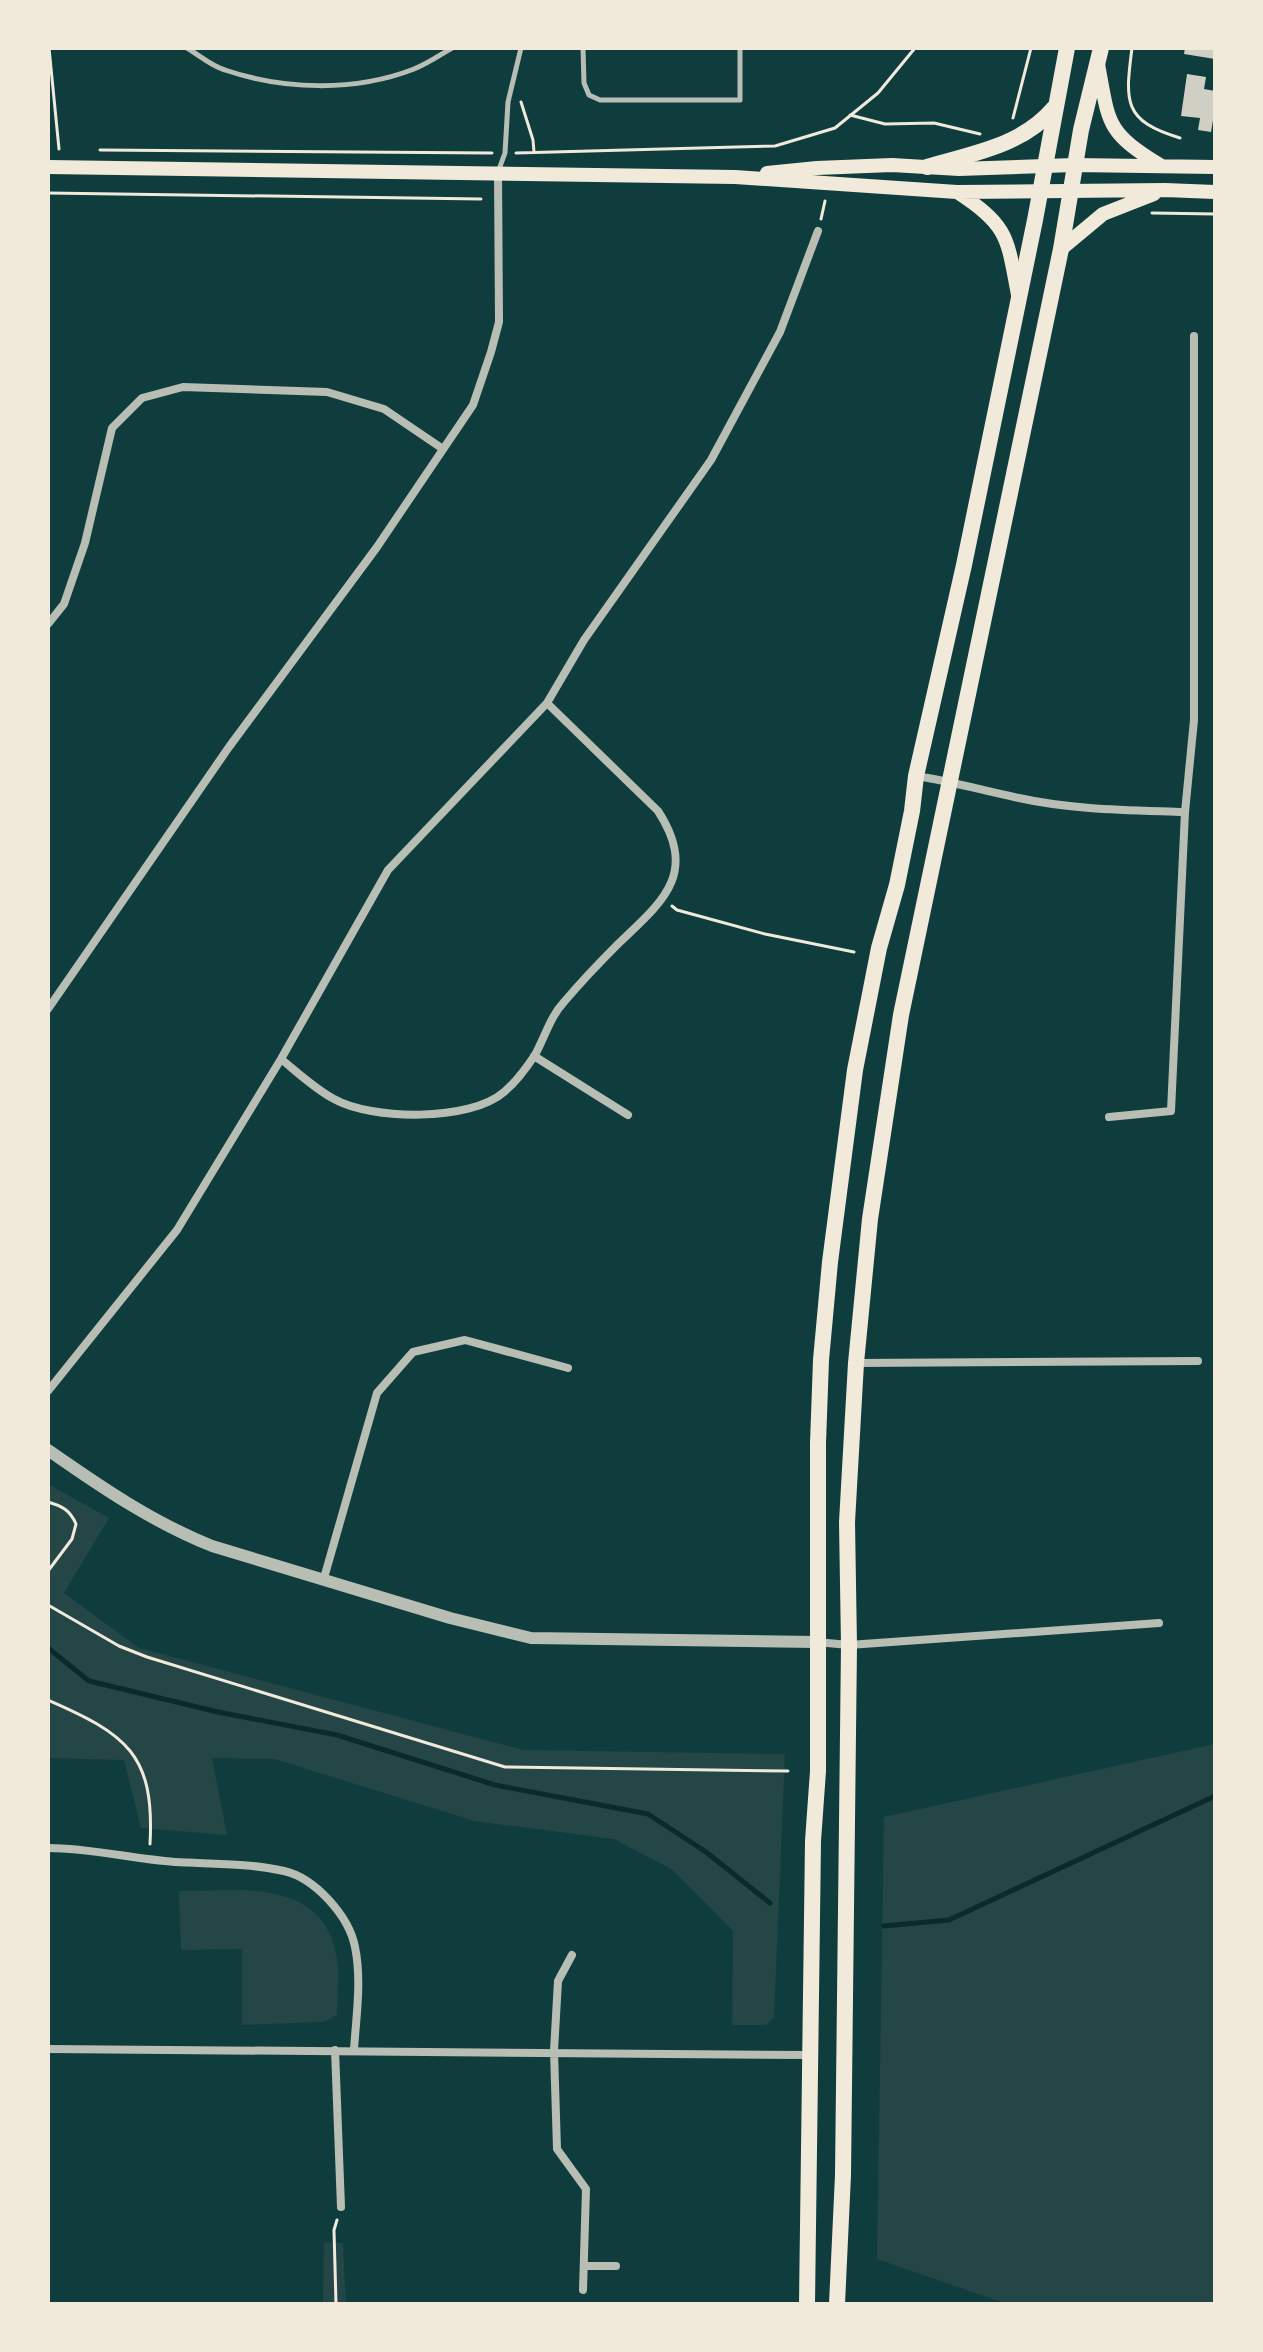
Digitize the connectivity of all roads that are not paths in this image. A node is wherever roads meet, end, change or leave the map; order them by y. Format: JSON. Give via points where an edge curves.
{"nodes":[{"id":1,"x":187,"y":48,"type":"edge"},
{"id":2,"x":452,"y":48,"type":"edge"},
{"id":3,"x":521,"y":48,"type":"edge"},
{"id":4,"x":583,"y":48,"type":"edge"},
{"id":5,"x":740,"y":48,"type":"edge"},
{"id":6,"x":1067,"y":48,"type":"edge"},
{"id":7,"x":1099,"y":56,"type":"edge"},
{"id":8,"x":1055,"y":107,"type":"junction"},
{"id":9,"x":1074,"y":165,"type":"junction"},
{"id":10,"x":1160,"y":165,"type":"junction"},
{"id":11,"x":48,"y":167,"type":"edge"},
{"id":12,"x":927,"y":167,"type":"junction"},
{"id":13,"x":1044,"y":167,"type":"junction"},
{"id":14,"x":1215,"y":167,"type":"edge"},
{"id":15,"x":498,"y":172,"type":"junction"},
{"id":16,"x":735,"y":177,"type":"junction"},
{"id":17,"x":1165,"y":190,"type":"junction"},
{"id":18,"x":1040,"y":191,"type":"junction"},
{"id":19,"x":1069,"y":191,"type":"junction"},
{"id":20,"x":957,"y":192,"type":"junction"},
{"id":21,"x":1215,"y":192,"type":"edge"},
{"id":22,"x":818,"y":231,"type":"road end"},
{"id":23,"x":1061,"y":249,"type":"junction"},
{"id":24,"x":1019,"y":299,"type":"junction"},
{"id":25,"x":1194,"y":336,"type":"dead end"},
{"id":26,"x":443,"y":449,"type":"junction"},
{"id":27,"x":48,"y":624,"type":"edge"},
{"id":28,"x":547,"y":703,"type":"junction"},
{"id":29,"x":916,"y":776,"type":"junction"},
{"id":30,"x":950,"y":781,"type":"junction"},
{"id":31,"x":1185,"y":812,"type":"junction"},
{"id":32,"x":48,"y":1009,"type":"edge"},
{"id":33,"x":534,"y":1056,"type":"junction"},
{"id":34,"x":281,"y":1059,"type":"junction"},
{"id":35,"x":628,"y":1115,"type":"dead end"},
{"id":36,"x":1109,"y":1117,"type":"dead end"},
{"id":37,"x":1198,"y":1361,"type":"dead end"},
{"id":38,"x":856,"y":1363,"type":"junction"},
{"id":39,"x":568,"y":1368,"type":"dead end"},
{"id":40,"x":48,"y":1391,"type":"edge"},
{"id":41,"x":48,"y":1450,"type":"edge"},
{"id":42,"x":324,"y":1578,"type":"junction"},
{"id":43,"x":1159,"y":1623,"type":"dead end"},
{"id":44,"x":816,"y":1642,"type":"junction"},
{"id":45,"x":849,"y":1645,"type":"junction"},
{"id":46,"x":48,"y":1848,"type":"edge"},
{"id":47,"x":572,"y":1955,"type":"dead end"},
{"id":48,"x":48,"y":2049,"type":"edge"},
{"id":49,"x":335,"y":2050,"type":"junction"},
{"id":50,"x":354,"y":2050,"type":"junction"},
{"id":51,"x":554,"y":2051,"type":"junction"},
{"id":52,"x":809,"y":2055,"type":"junction"},
{"id":53,"x":341,"y":2207,"type":"road end"},
{"id":54,"x":584,"y":2266,"type":"junction"},
{"id":55,"x":616,"y":2266,"type":"dead end"},
{"id":56,"x":583,"y":2290,"type":"dead end"},
{"id":57,"x":807,"y":2304,"type":"edge"},
{"id":58,"x":837,"y":2304,"type":"edge"}],
"edges":[{"from":1,"to":2,"type":"lane","via":[[222,69],[294,85],[377,80],[416,69]]},
{"from":3,"to":15,"type":"lane"},
{"from":4,"to":5,"type":"lane","via":[[584,83],[589,95],[600,100],[740,100]]},
{"from":6,"to":8,"type":"main road"},
{"from":7,"to":9,"type":"main road"},
{"from":7,"to":10,"type":"main road","via":[[1112,126],[1128,146]]},
{"from":8,"to":12,"type":"main road","via":[[1041,124],[1011,141]]},
{"from":8,"to":13,"type":"main road"},
{"from":9,"to":10,"type":"main road"},
{"from":9,"to":13,"type":"main road"},
{"from":9,"to":19,"type":"main road"},
{"from":10,"to":14,"type":"main road"},
{"from":11,"to":15,"type":"main road"},
{"from":12,"to":13,"type":"main road"},
{"from":12,"to":16,"type":"main road","via":[[817,168]]},
{"from":13,"to":18,"type":"main road"},
{"from":15,"to":16,"type":"main road"},
{"from":15,"to":26,"type":"street","via":[[499,322],[473,405]]},
{"from":16,"to":20,"type":"main road"},
{"from":17,"to":19,"type":"main road"},
{"from":17,"to":21,"type":"main road"},
{"from":17,"to":23,"type":"main road","via":[[1103,214]]},
{"from":18,"to":19,"type":"main road"},
{"from":18,"to":20,"type":"main road"},
{"from":18,"to":24,"type":"main road"},
{"from":19,"to":23,"type":"main road"},
{"from":20,"to":24,"type":"main road","via":[[1002,230]]},
{"from":22,"to":28,"type":"street","via":[[780,332],[711,460],[584,640]]},
{"from":23,"to":30,"type":"main road"},
{"from":24,"to":29,"type":"main road"},
{"from":25,"to":31,"type":"street","via":[[1194,720]]},
{"from":26,"to":27,"type":"street","via":[[384,409],[327,392],[183,387],[142,398],[112,428],[85,543],[64,604]]},
{"from":26,"to":32,"type":"street"},
{"from":28,"to":33,"type":"street","via":[[658,811],[675,849],[675,865],[665,899],[561,1005]]},
{"from":28,"to":34,"type":"street","via":[[388,870]]},
{"from":29,"to":30,"type":"street"},
{"from":29,"to":44,"type":"main road","via":[[855,1070],[836,1211],[821,1360]]},
{"from":30,"to":31,"type":"street","via":[[1020,799]]},
{"from":30,"to":38,"type":"main road","via":[[884,1114]]},
{"from":31,"to":36,"type":"street","via":[[1171,1111]]},
{"from":33,"to":34,"type":"street","via":[[503,1093],[486,1103],[443,1113],[360,1109],[333,1099]]},
{"from":33,"to":35,"type":"street"},
{"from":34,"to":40,"type":"street","via":[[177,1230]]},
{"from":37,"to":38,"type":"street"},
{"from":38,"to":45,"type":"main road","via":[[847,1522]]},
{"from":39,"to":42,"type":"street","via":[[465,1340],[413,1352],[377,1393]]},
{"from":41,"to":42,"type":"street","via":[[115,1498],[174,1531]]},
{"from":42,"to":44,"type":"street","via":[[531,1638]]},
{"from":43,"to":45,"type":"street"},
{"from":44,"to":45,"type":"street"},
{"from":44,"to":52,"type":"main road","via":[[818,1771]]},
{"from":45,"to":58,"type":"main road"},
{"from":46,"to":50,"type":"street","via":[[261,1867],[308,1882],[329,1898],[355,1945],[359,1984]]},
{"from":47,"to":51,"type":"street","via":[[558,1981]]},
{"from":48,"to":49,"type":"street"},
{"from":49,"to":50,"type":"street"},
{"from":49,"to":53,"type":"street"},
{"from":50,"to":51,"type":"street"},
{"from":51,"to":52,"type":"street"},
{"from":51,"to":54,"type":"street","via":[[557,2149],[586,2189]]},
{"from":52,"to":57,"type":"main road"},
{"from":54,"to":55,"type":"street"},
{"from":54,"to":56,"type":"street"}]}
